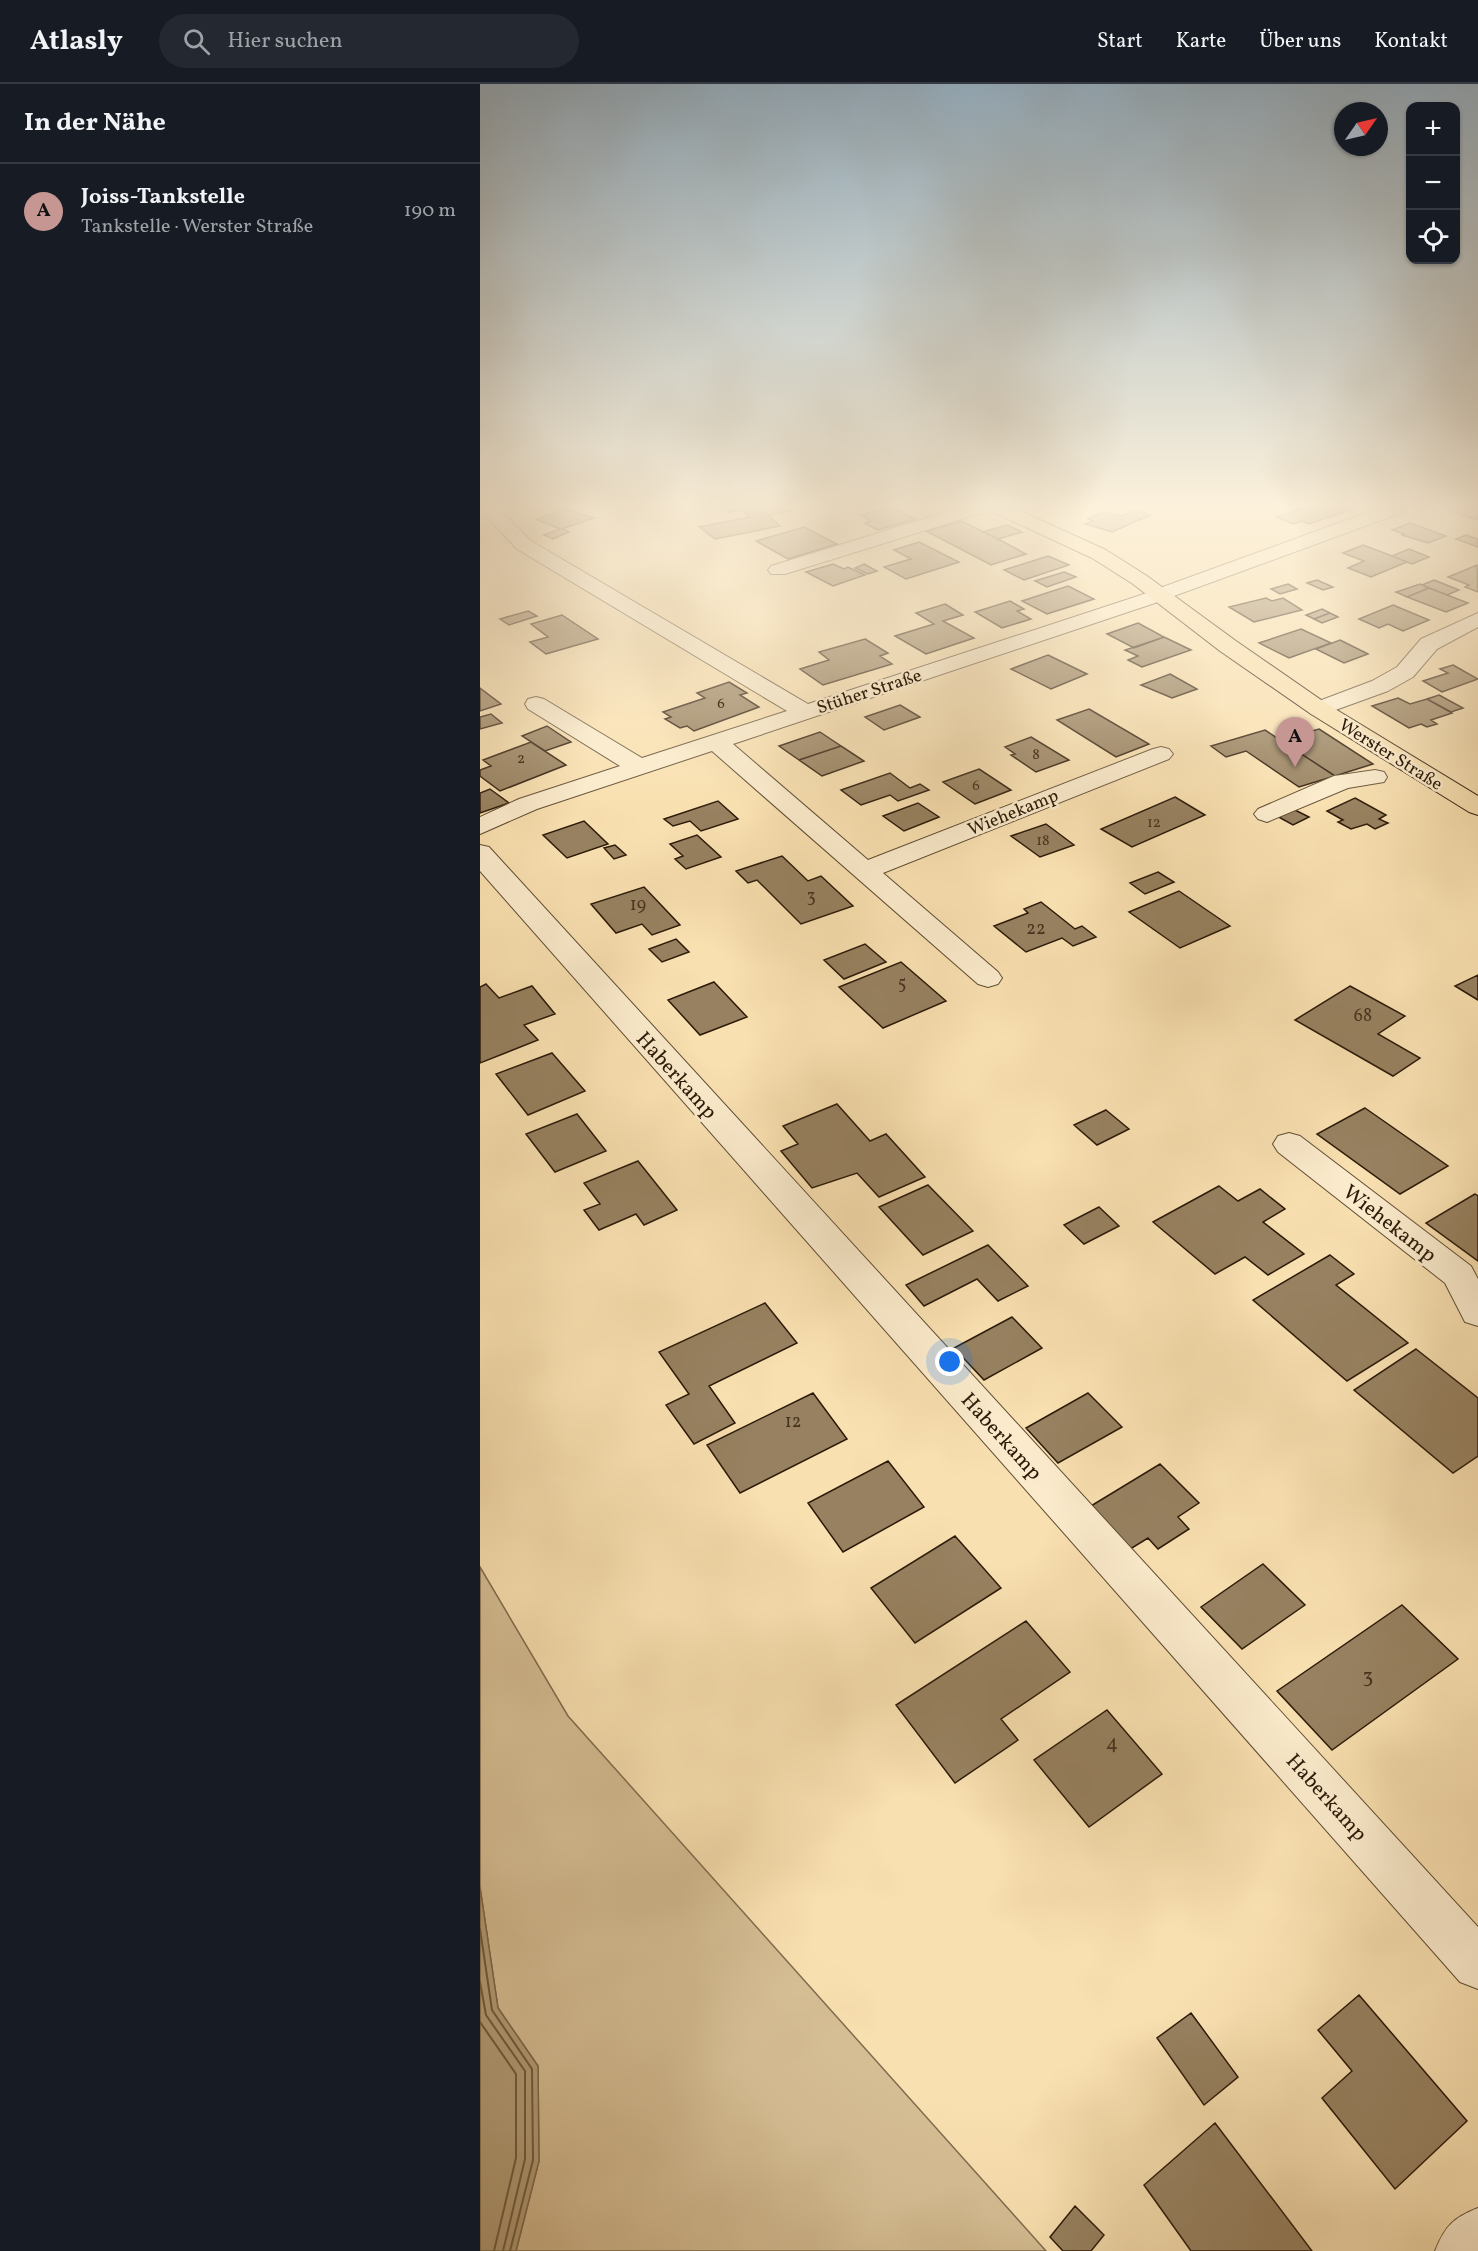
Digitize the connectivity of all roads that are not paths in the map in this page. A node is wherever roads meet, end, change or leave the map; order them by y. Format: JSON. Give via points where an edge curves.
{"nodes":[{"id":1,"x":634,"y":610,"type":"edge"},
{"id":2,"x":1114,"y":610,"type":"edge"},
{"id":3,"x":1180,"y":610,"type":"edge"},
{"id":4,"x":1478,"y":619,"type":"edge"},
{"id":5,"x":536,"y":704,"type":"dead end"},
{"id":6,"x":1319,"y":709,"type":"junction"},
{"id":7,"x":806,"y":712,"type":"junction"},
{"id":8,"x":716,"y":742,"type":"junction"},
{"id":9,"x":1161,"y":754,"type":"dead end"},
{"id":10,"x":639,"y":767,"type":"junction"},
{"id":11,"x":1375,"y":777,"type":"dead end"},
{"id":12,"x":1478,"y":807,"type":"edge"},
{"id":13,"x":1267,"y":814,"type":"dead end"},
{"id":14,"x":480,"y":826,"type":"edge"},
{"id":15,"x":480,"y":852,"type":"edge"},
{"id":16,"x":865,"y":871,"type":"junction"},
{"id":17,"x":988,"y":978,"type":"dead end"},
{"id":18,"x":1289,"y":1144,"type":"dead end"},
{"id":19,"x":1478,"y":1313,"type":"edge"},
{"id":20,"x":1478,"y":1964,"type":"edge"},
{"id":21,"x":1478,"y":2236,"type":"edge"},
{"id":22,"x":1464,"y":2251,"type":"edge"}],
"edges":[{"from":1,"to":7,"type":"street"},
{"from":2,"to":7,"type":"street","name":"Stüher Straße"},
{"from":3,"to":6,"type":"main road","name":"Werster Straße"},
{"from":4,"to":6,"type":"street","via":[[1429,645],[1405,672]]},
{"from":5,"to":10,"type":"street"},
{"from":6,"to":12,"type":"main road","name":"Werster Straße"},
{"from":7,"to":8,"type":"street","name":"Stüher Straße"},
{"from":8,"to":10,"type":"street","name":"Stüher Straße"},
{"from":8,"to":16,"type":"street"},
{"from":9,"to":16,"type":"street","name":"Wiehekamp"},
{"from":10,"to":14,"type":"street","name":"Stüher Straße","via":[[528,804]]},
{"from":11,"to":13,"type":"street","via":[[1343,781]]},
{"from":15,"to":20,"type":"street","name":"Haberkamp"},
{"from":16,"to":17,"type":"street"},
{"from":18,"to":19,"type":"street","name":"Wiehekamp","via":[[1458,1275]]},
{"from":21,"to":22,"type":"street"}]}
